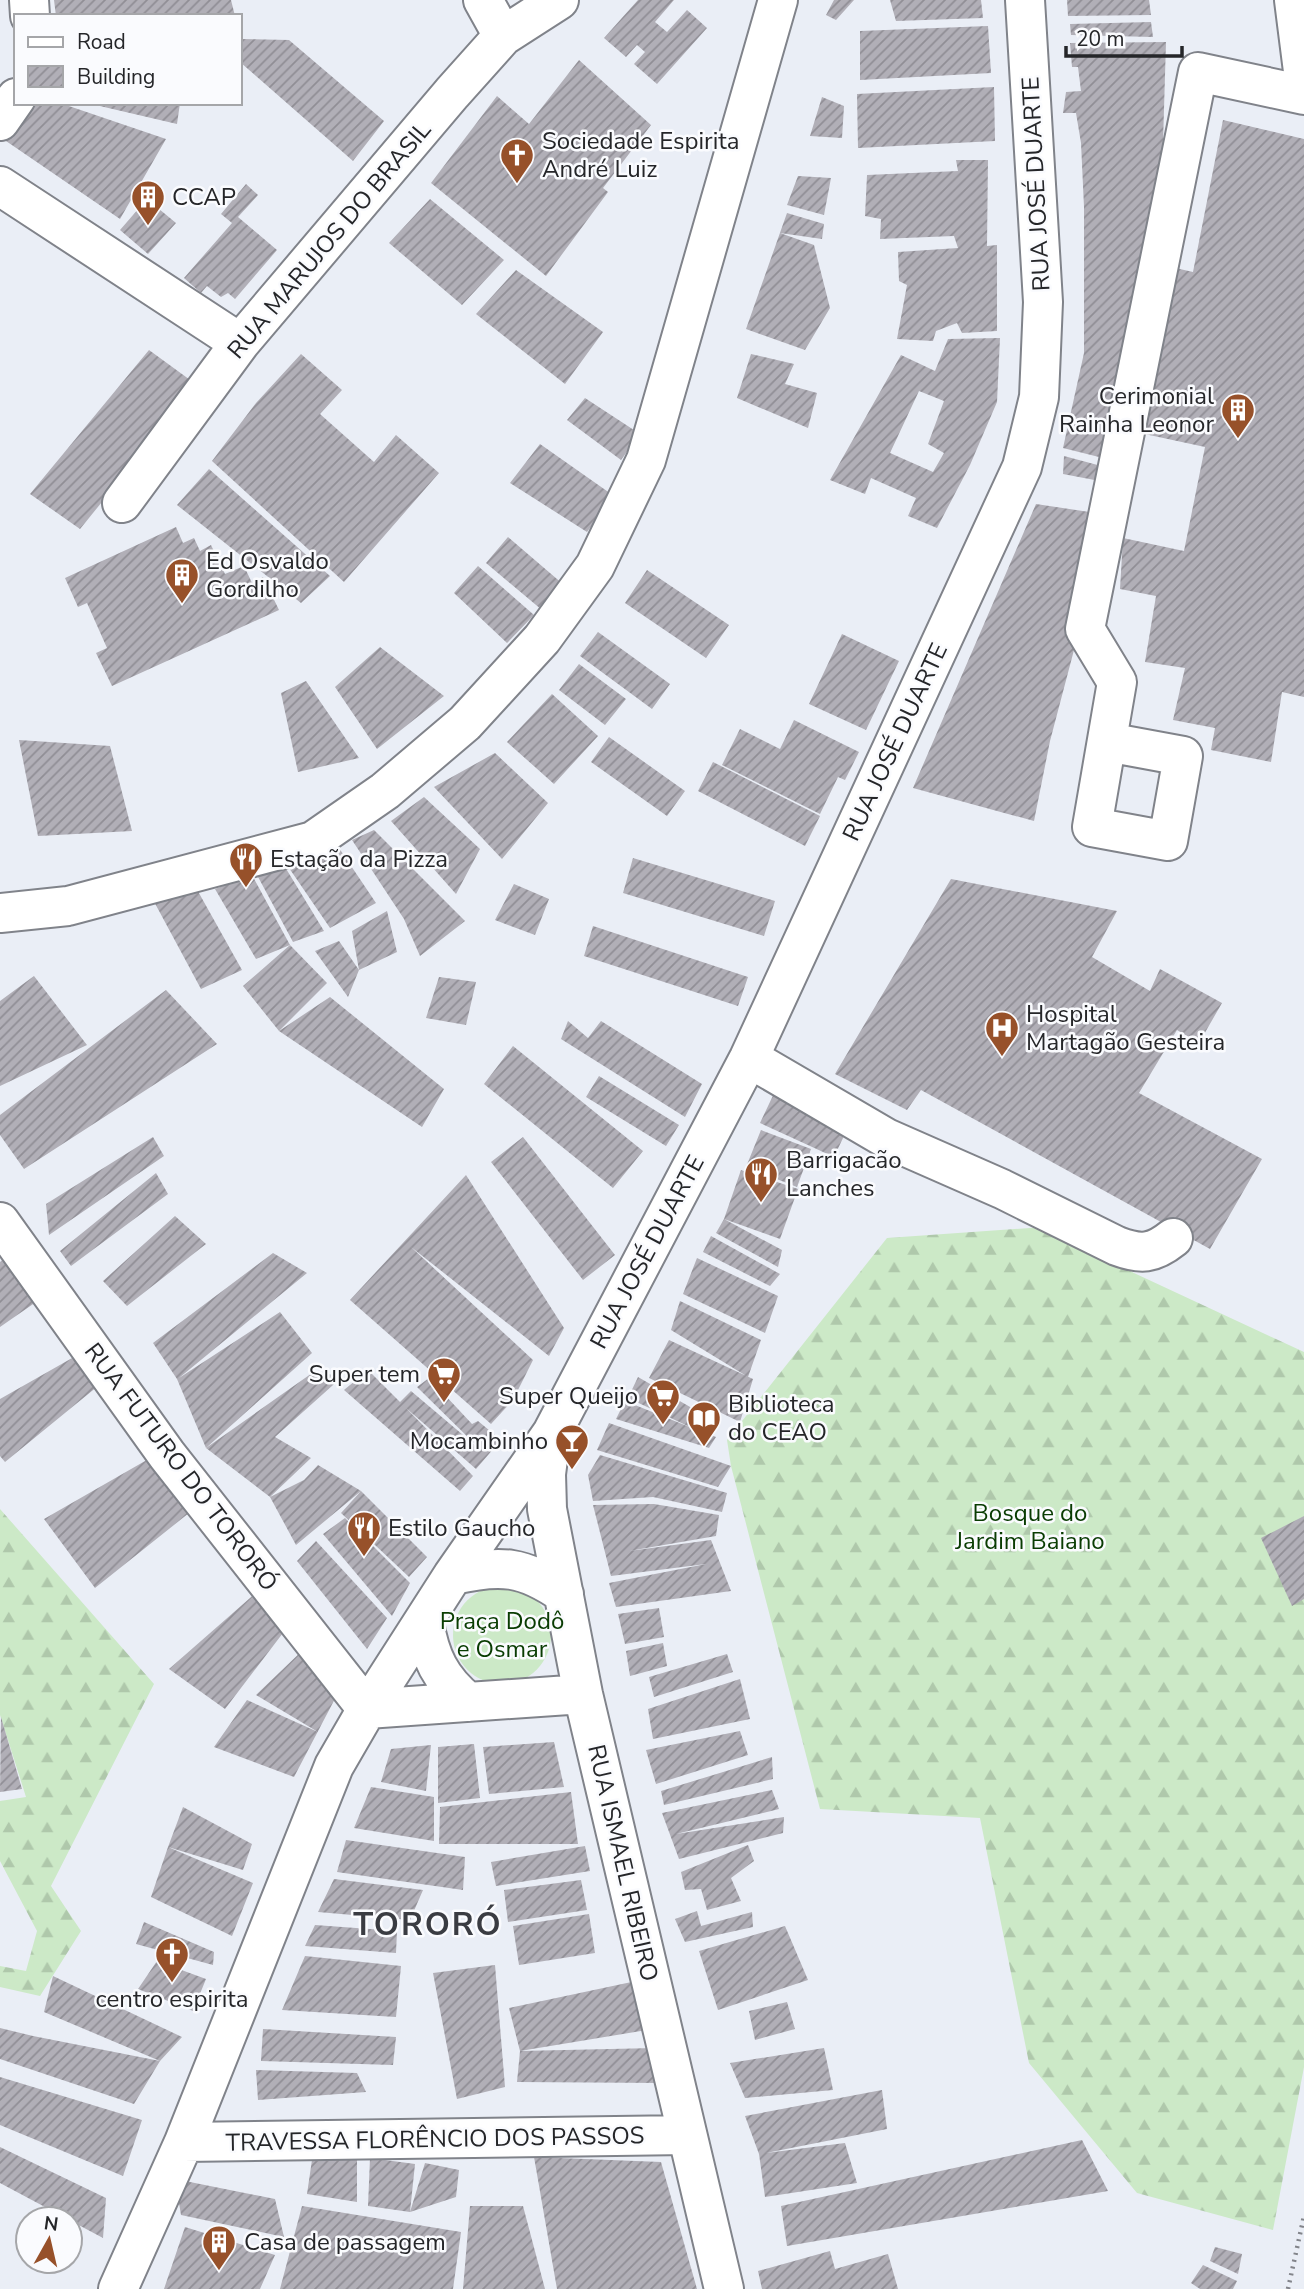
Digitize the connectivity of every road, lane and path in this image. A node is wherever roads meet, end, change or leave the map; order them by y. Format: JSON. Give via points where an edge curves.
{"nodes":[{"id":1,"x":483,"y":0,"type":"edge"},
{"id":2,"x":559,"y":0,"type":"edge"},
{"id":3,"x":778,"y":0,"type":"edge"},
{"id":4,"x":1026,"y":0,"type":"edge"},
{"id":5,"x":1294,"y":0,"type":"edge"},
{"id":6,"x":503,"y":36,"type":"junction"},
{"id":7,"x":1304,"y":79,"type":"edge"},
{"id":8,"x":1304,"y":95,"type":"edge"},
{"id":9,"x":14,"y":101,"type":"edge"},
{"id":10,"x":0,"y":121,"type":"edge"},
{"id":11,"x":0,"y":186,"type":"edge"},
{"id":12,"x":240,"y":343,"type":"junction"},
{"id":13,"x":122,"y":503,"type":"dead end"},
{"id":14,"x":1107,"y":742,"type":"dead end"},
{"id":15,"x":0,"y":913,"type":"edge"},
{"id":16,"x":750,"y":1058,"type":"junction"},
{"id":17,"x":0,"y":1222,"type":"edge"},
{"id":18,"x":1173,"y":1238,"type":"dead end"},
{"id":19,"x":552,"y":1433,"type":"junction"},
{"id":20,"x":453,"y":1575,"type":"junction"},
{"id":21,"x":564,"y":1594,"type":"junction"},
{"id":22,"x":424,"y":1622,"type":"junction"},
{"id":23,"x":583,"y":1694,"type":"junction"},
{"id":24,"x":468,"y":1702,"type":"junction"},
{"id":25,"x":367,"y":1709,"type":"junction"},
{"id":26,"x":687,"y":2136,"type":"junction"},
{"id":27,"x":184,"y":2142,"type":"junction"},
{"id":28,"x":1304,"y":2216,"type":"edge"},
{"id":29,"x":118,"y":2289,"type":"edge"},
{"id":30,"x":724,"y":2289,"type":"edge"},
{"id":31,"x":1288,"y":2289,"type":"edge"}],
"edges":[{"from":1,"to":6,"type":"street"},
{"from":2,"to":6,"type":"street","name":"RUA MARUJOS DO BRASIL"},
{"from":3,"to":15,"type":"street","via":[[646,460],[595,566],[542,639],[464,723],[385,791],[313,841],[68,906]]},
{"from":4,"to":16,"type":"street","name":"RUA JOSÉ DUARTE","via":[[1042,302],[1039,397],[1022,467]]},
{"from":5,"to":7,"type":"street"},
{"from":6,"to":12,"type":"street","name":"RUA MARUJOS DO BRASIL"},
{"from":8,"to":14,"type":"street","via":[[1198,72],[1085,629],[1117,682]]},
{"from":9,"to":10,"type":"street"},
{"from":11,"to":12,"type":"street"},
{"from":12,"to":13,"type":"street","name":"RUA MARUJOS DO BRASIL"},
{"from":16,"to":18,"type":"street","via":[[886,1138],[1117,1246],[1136,1254],[1156,1251]]},
{"from":16,"to":19,"type":"street","name":"RUA JOSÉ DUARTE"},
{"from":17,"to":25,"type":"street","name":"RUA FUTURO DO TORORÓ","via":[[167,1455]]},
{"from":19,"to":20,"type":"street"},
{"from":19,"to":21,"type":"street","name":"RUA ISMAEL RIBEIRO","via":[[547,1509]]},
{"from":20,"to":21,"type":"street","via":[[512,1568],[538,1577]]},
{"from":20,"to":22,"type":"street"},
{"from":21,"to":23,"type":"street","name":"RUA ISMAEL RIBEIRO"},
{"from":22,"to":24,"type":"street","via":[[437,1670]]},
{"from":22,"to":25,"type":"street"},
{"from":23,"to":24,"type":"street"},
{"from":23,"to":26,"type":"street","name":"RUA ISMAEL RIBEIRO"},
{"from":24,"to":25,"type":"street"},
{"from":25,"to":27,"type":"street","via":[[334,1766]]},
{"from":26,"to":27,"type":"street","name":"TRAVESSA FLORÊNCIO DOS PASSOS"},
{"from":26,"to":30,"type":"street","name":"RUA ISMAEL RIBEIRO"},
{"from":27,"to":29,"type":"street"},
{"from":28,"to":31,"type":"path"}]}
